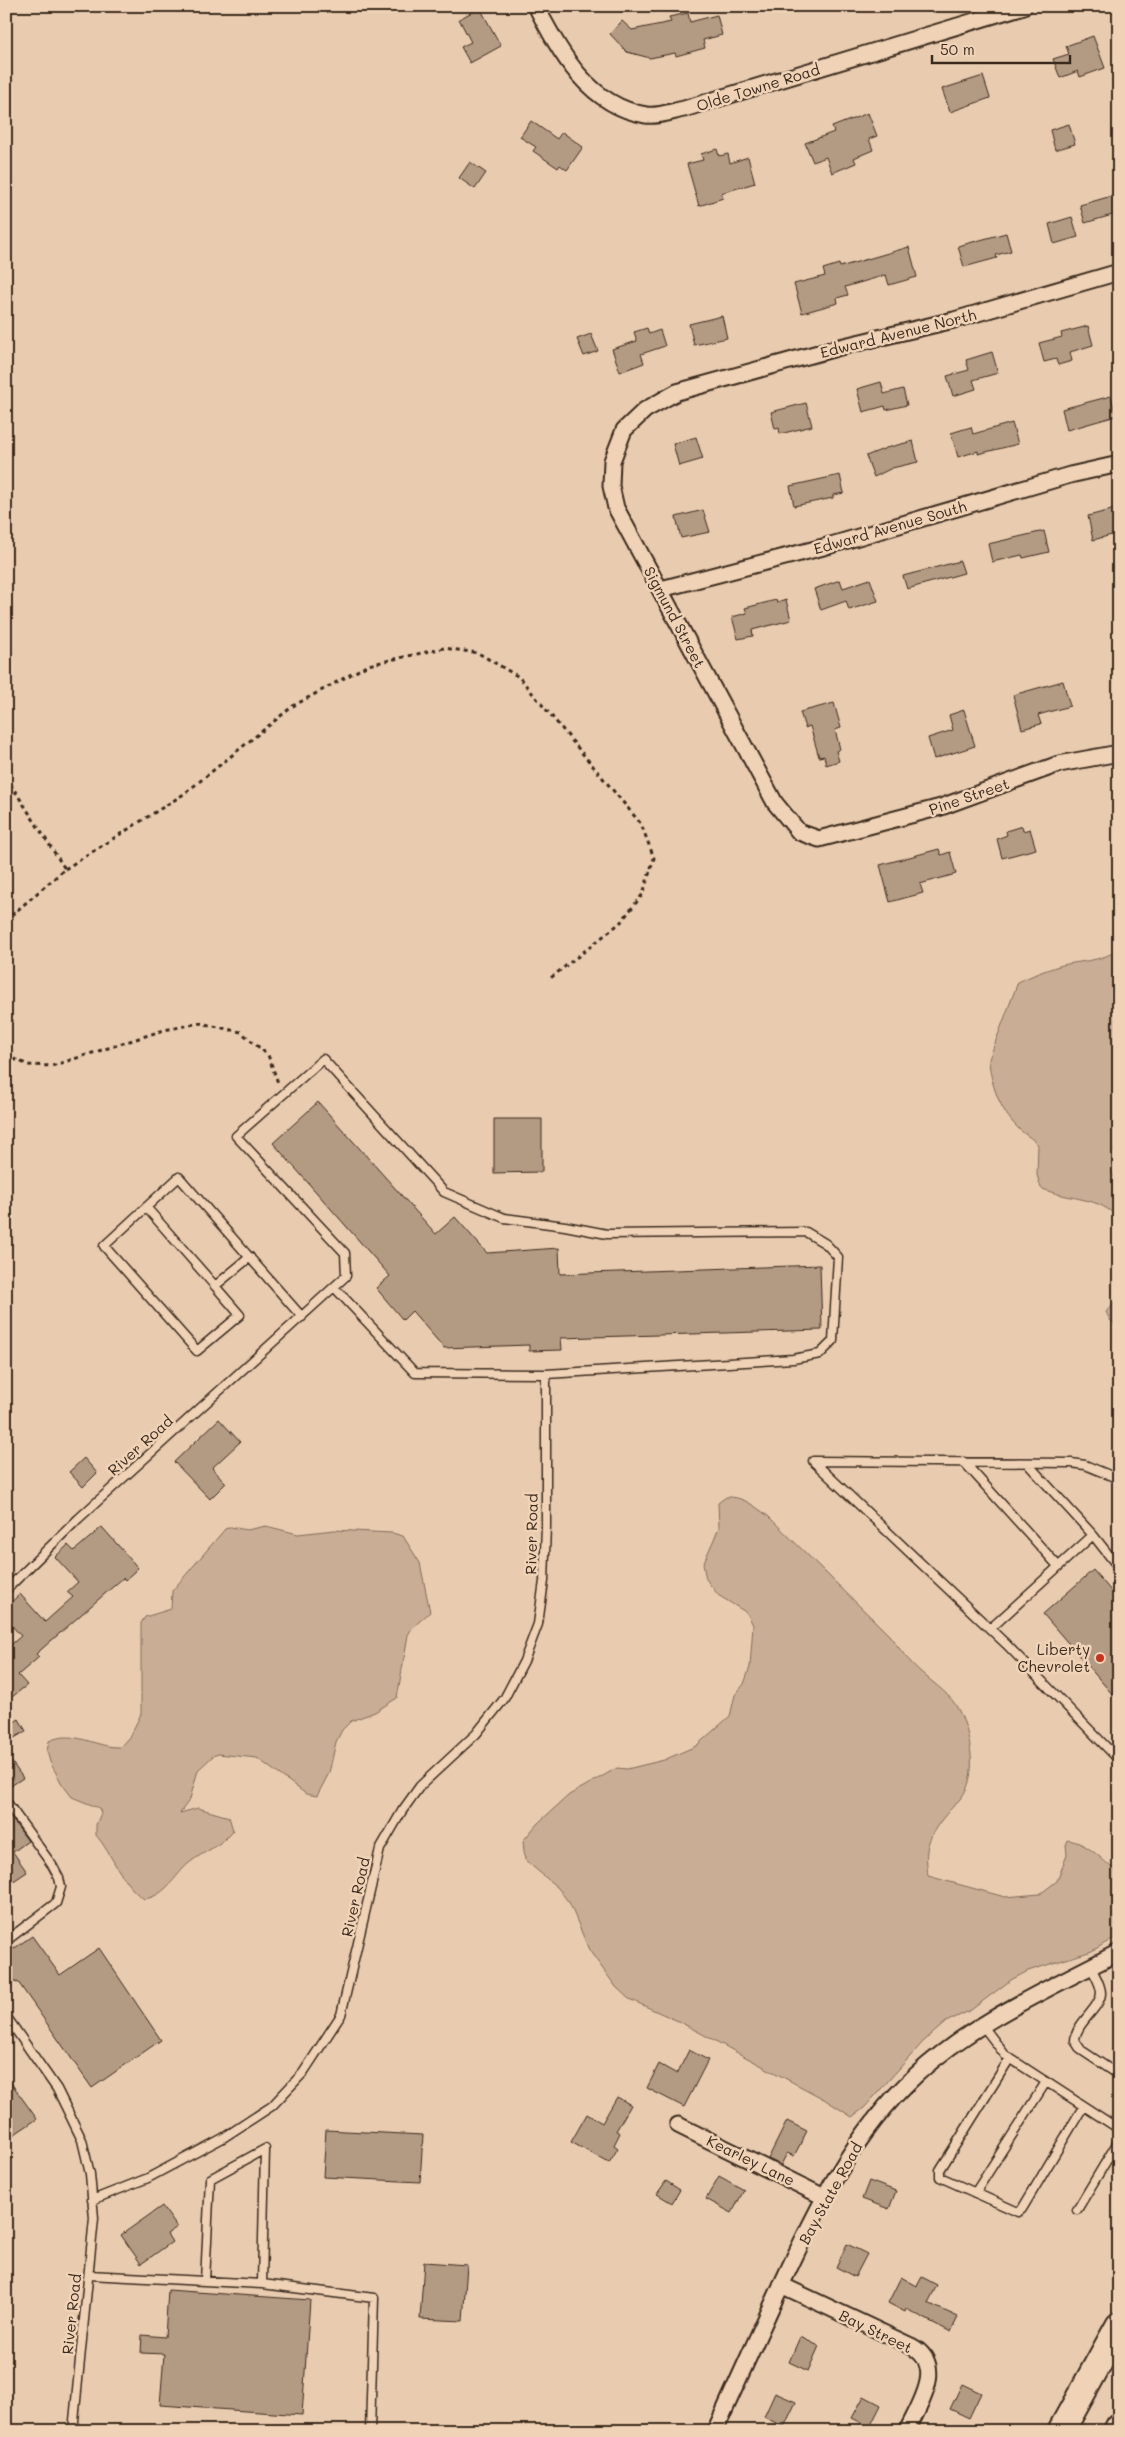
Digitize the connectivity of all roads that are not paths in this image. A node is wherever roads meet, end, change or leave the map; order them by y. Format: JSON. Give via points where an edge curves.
{"nodes":[{"id":1,"x":536,"y":6,"type":"edge"},
{"id":2,"x":1024,"y":6,"type":"edge"},
{"id":3,"x":1119,"y":272,"type":"edge"},
{"id":4,"x":677,"y":392,"type":"joint"},
{"id":5,"x":1119,"y":464,"type":"edge"},
{"id":6,"x":661,"y":588,"type":"junction"},
{"id":7,"x":1119,"y":753,"type":"edge"},
{"id":8,"x":819,"y":839,"type":"joint"},
{"id":9,"x":146,"y":1207,"type":"junction"},
{"id":10,"x":250,"y":1257,"type":"junction"},
{"id":11,"x":215,"y":1286,"type":"junction"},
{"id":12,"x":334,"y":1287,"type":"junction"},
{"id":13,"x":302,"y":1317,"type":"junction"},
{"id":14,"x":546,"y":1374,"type":"junction"},
{"id":15,"x":964,"y":1462,"type":"junction"},
{"id":16,"x":1028,"y":1463,"type":"junction"},
{"id":17,"x":1119,"y":1479,"type":"edge"},
{"id":18,"x":1093,"y":1535,"type":"junction"},
{"id":19,"x":1058,"y":1566,"type":"junction"},
{"id":20,"x":1119,"y":1568,"type":"edge"},
{"id":21,"x":6,"y":1590,"type":"edge"},
{"id":22,"x":990,"y":1629,"type":"junction"},
{"id":23,"x":1119,"y":1760,"type":"edge"},
{"id":24,"x":6,"y":1801,"type":"edge"},
{"id":25,"x":6,"y":1941,"type":"edge"},
{"id":26,"x":1119,"y":1952,"type":"edge"},
{"id":27,"x":1091,"y":1967,"type":"junction"},
{"id":28,"x":6,"y":2016,"type":"edge"},
{"id":29,"x":983,"y":2026,"type":"junction"},
{"id":30,"x":1010,"y":2058,"type":"junction"},
{"id":31,"x":1119,"y":2075,"type":"edge"},
{"id":32,"x":1046,"y":2082,"type":"junction"},
{"id":33,"x":1083,"y":2107,"type":"junction"},
{"id":34,"x":678,"y":2125,"type":"dead end"},
{"id":35,"x":1119,"y":2130,"type":"edge"},
{"id":36,"x":1119,"y":2140,"type":"edge"},
{"id":37,"x":975,"y":2193,"type":"junction"},
{"id":38,"x":824,"y":2197,"type":"junction"},
{"id":39,"x":92,"y":2200,"type":"junction"},
{"id":40,"x":1077,"y":2210,"type":"dead end"},
{"id":41,"x":89,"y":2275,"type":"junction"},
{"id":42,"x":205,"y":2281,"type":"junction"},
{"id":43,"x":262,"y":2284,"type":"junction"},
{"id":44,"x":781,"y":2285,"type":"junction"},
{"id":45,"x":1119,"y":2326,"type":"edge"},
{"id":46,"x":1119,"y":2427,"type":"edge"},
{"id":47,"x":73,"y":2430,"type":"edge"},
{"id":48,"x":79,"y":2431,"type":"edge"},
{"id":49,"x":370,"y":2431,"type":"edge"},
{"id":50,"x":715,"y":2431,"type":"edge"},
{"id":51,"x":907,"y":2431,"type":"edge"},
{"id":52,"x":1061,"y":2431,"type":"edge"},
{"id":53,"x":1117,"y":2431,"type":"edge"}],
"edges":[{"from":1,"to":2,"type":"street","name":"Olde Towne Road","via":[[577,75],[610,103],[648,115],[684,109]]},
{"from":3,"to":4,"type":"street","name":"Edward Avenue North","via":[[954,320],[840,347]]},
{"from":4,"to":6,"type":"street","name":"Sigmund Street","via":[[645,410],[624,430],[612,461],[611,486],[616,508]]},
{"from":5,"to":6,"type":"street","name":"Edward Avenue South","via":[[1070,475],[831,545]]},
{"from":6,"to":8,"type":"street","name":"Sigmund Street","via":[[775,802],[799,832]]},
{"from":7,"to":8,"type":"street","name":"Pine Street","via":[[1059,764],[941,807]]},
{"from":9,"to":10,"type":"lane","via":[[179,1177]]},
{"from":9,"to":11,"type":"lane"},
{"from":9,"to":11,"type":"lane","via":[[104,1246],[197,1351],[240,1315]]},
{"from":10,"to":11,"type":"lane"},
{"from":10,"to":13,"type":"lane"},
{"from":12,"to":13,"type":"lane","name":"River Road"},
{"from":12,"to":14,"type":"lane","via":[[415,1373]]},
{"from":12,"to":14,"type":"lane","name":"River Road","via":[[346,1276],[345,1253],[236,1136],[323,1059],[444,1192],[504,1218],[607,1234],[806,1232],[826,1244],[838,1257],[833,1341],[820,1354],[793,1359]]},
{"from":13,"to":21,"type":"lane","name":"River Road","via":[[78,1519]]},
{"from":14,"to":39,"type":"lane","name":"River Road","via":[[546,1526],[538,1624],[524,1661],[504,1699],[476,1734],[420,1786],[380,1849],[341,2015],[303,2073],[272,2106],[223,2138],[156,2174]]},
{"from":15,"to":16,"type":"lane"},
{"from":15,"to":19,"type":"lane"},
{"from":15,"to":22,"type":"lane","via":[[813,1461]]},
{"from":16,"to":17,"type":"lane","via":[[1085,1465]]},
{"from":16,"to":18,"type":"lane"},
{"from":18,"to":19,"type":"lane"},
{"from":18,"to":20,"type":"lane"},
{"from":19,"to":22,"type":"lane"},
{"from":22,"to":23,"type":"lane"},
{"from":24,"to":25,"type":"lane","via":[[52,1865],[61,1887],[56,1903]]},
{"from":26,"to":27,"type":"street","name":"Bay State Road"},
{"from":27,"to":29,"type":"street","name":"Bay State Road"},
{"from":27,"to":31,"type":"lane","via":[[1101,1996],[1077,2030],[1075,2041],[1081,2050]]},
{"from":28,"to":39,"type":"lane","name":"River Road","via":[[57,2089],[82,2140]]},
{"from":29,"to":30,"type":"lane"},
{"from":29,"to":38,"type":"street","name":"Bay State Road","via":[[938,2056],[894,2096],[866,2130]]},
{"from":30,"to":32,"type":"lane"},
{"from":30,"to":37,"type":"lane","via":[[938,2174]]},
{"from":32,"to":33,"type":"lane"},
{"from":32,"to":37,"type":"lane"},
{"from":33,"to":35,"type":"lane"},
{"from":33,"to":37,"type":"lane","via":[[1022,2209],[1014,2211]]},
{"from":34,"to":38,"type":"street","name":"Kearley Lane"},
{"from":36,"to":40,"type":"lane"},
{"from":38,"to":44,"type":"street","name":"Bay State Road"},
{"from":39,"to":41,"type":"lane","name":"River Road","via":[[94,2218]]},
{"from":41,"to":42,"type":"lane"},
{"from":41,"to":47,"type":"lane","name":"River Road"},
{"from":42,"to":43,"type":"lane"},
{"from":42,"to":43,"type":"lane","via":[[210,2179],[265,2149]]},
{"from":43,"to":49,"type":"lane","via":[[374,2298]]},
{"from":44,"to":50,"type":"street","name":"Bay State Road"},
{"from":44,"to":51,"type":"street","name":"Bay Street","via":[[911,2346],[921,2354],[929,2369],[929,2382]]},
{"from":45,"to":52,"type":"highway"},
{"from":46,"to":53,"type":"highway"},
{"from":47,"to":48,"type":"lane"}]}
